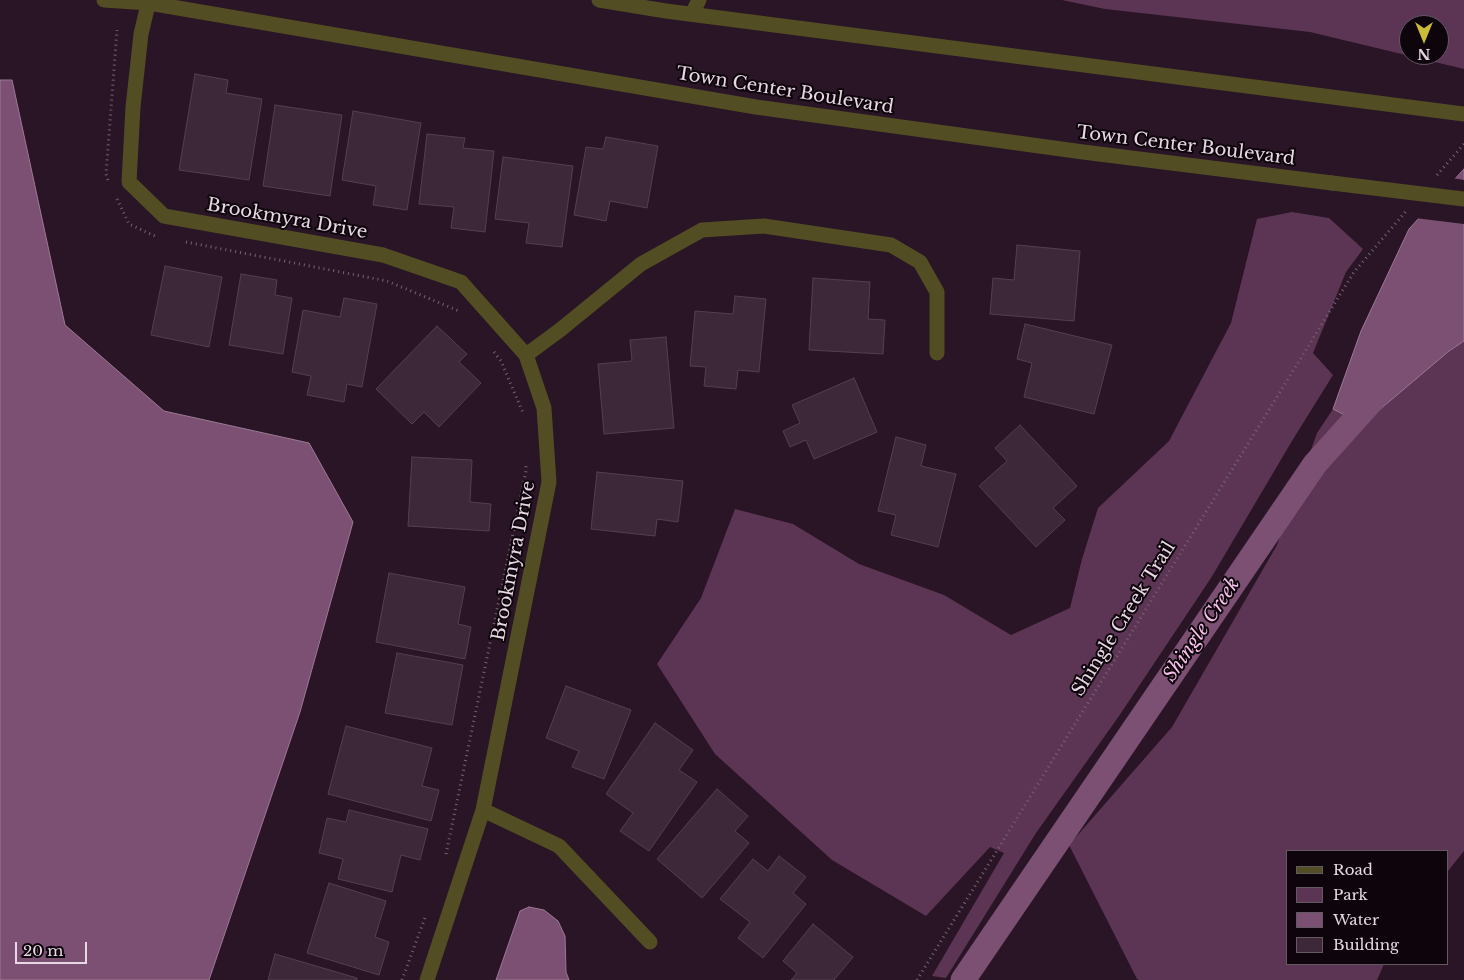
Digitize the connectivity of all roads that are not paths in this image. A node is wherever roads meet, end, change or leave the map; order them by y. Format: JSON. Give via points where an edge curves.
{"nodes":[{"id":1,"x":104,"y":0,"type":"edge"},
{"id":2,"x":599,"y":0,"type":"edge"},
{"id":3,"x":699,"y":0,"type":"edge"},
{"id":4,"x":149,"y":1,"type":"edge"},
{"id":5,"x":692,"y":14,"type":"junction"},
{"id":6,"x":1464,"y":114,"type":"edge"},
{"id":7,"x":1464,"y":199,"type":"edge"},
{"id":8,"x":937,"y":352,"type":"dead end"},
{"id":9,"x":526,"y":355,"type":"junction"},
{"id":10,"x":483,"y":810,"type":"junction"},
{"id":11,"x":650,"y":942,"type":"dead end"},
{"id":12,"x":427,"y":980,"type":"edge"}],
"edges":[{"from":1,"to":4,"type":"street","name":"Town Center Boulevard"},
{"from":2,"to":5,"type":"street"},
{"from":3,"to":5,"type":"street"},
{"from":4,"to":7,"type":"street","name":"Town Center Boulevard","bridge":true,"via":[[756,108]]},
{"from":4,"to":9,"type":"street","name":"Brookmyra Drive","via":[[140,43],[129,182],[164,216],[383,255],[461,282]]},
{"from":5,"to":6,"type":"street"},
{"from":8,"to":9,"type":"street","via":[[937,292],[920,262],[891,245],[764,226],[702,230],[641,264]]},
{"from":9,"to":10,"type":"street","name":"Brookmyra Drive","via":[[544,408],[550,482]]},
{"from":10,"to":11,"type":"street","via":[[559,846]]},
{"from":10,"to":12,"type":"street","name":"Brookmyra Drive"}]}
